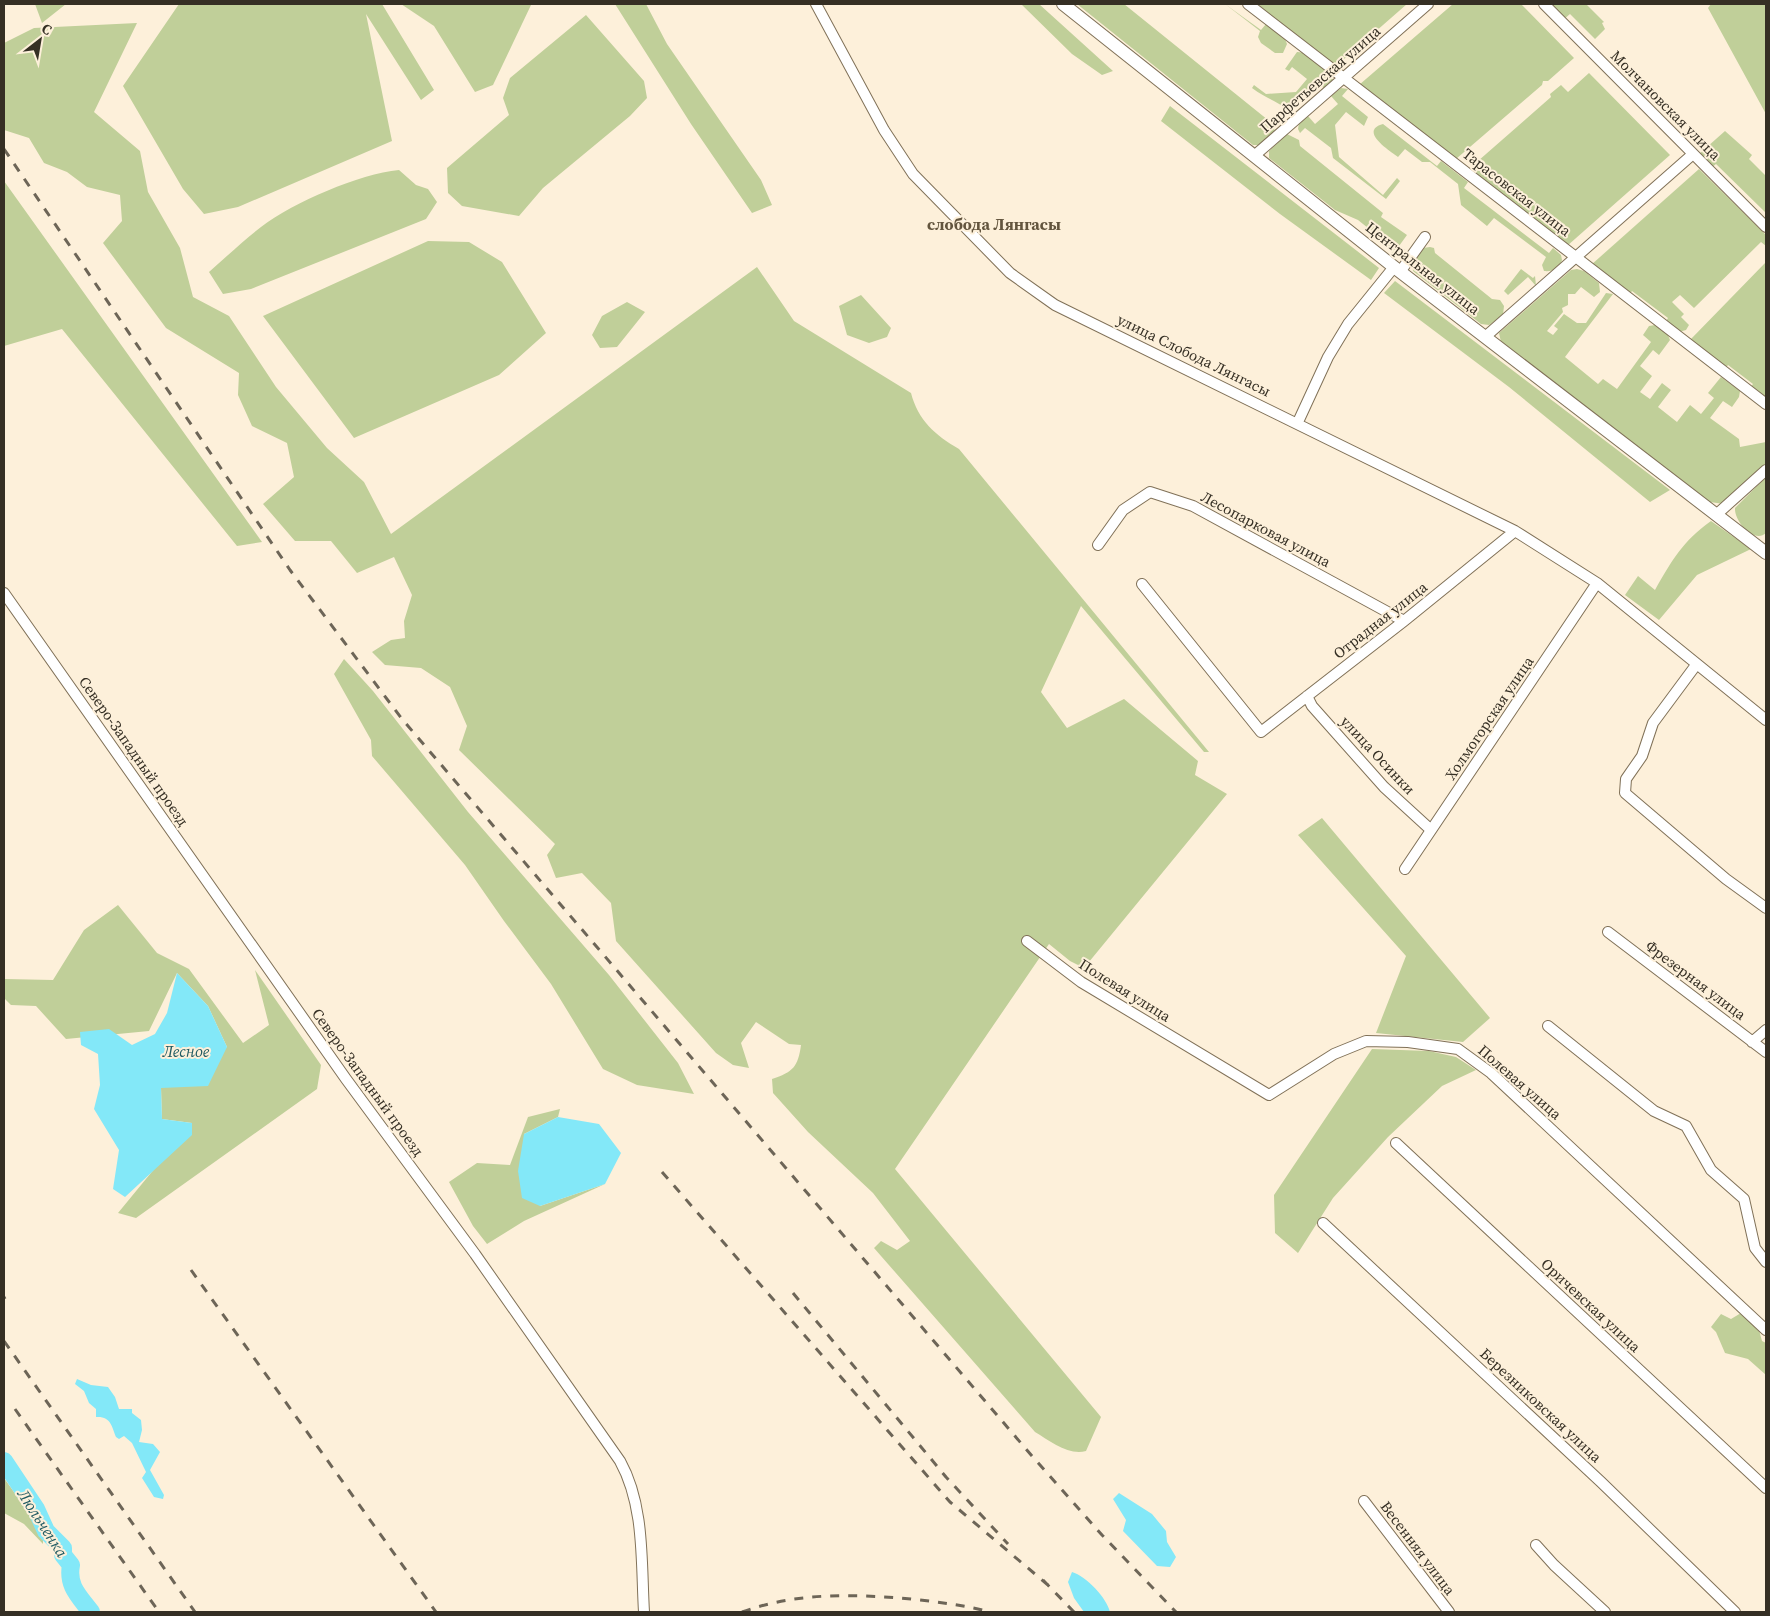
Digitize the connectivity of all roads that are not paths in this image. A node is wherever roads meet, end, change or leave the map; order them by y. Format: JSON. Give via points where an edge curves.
{"nodes":[{"id":1,"x":816,"y":4,"type":"edge"},
{"id":2,"x":1063,"y":4,"type":"edge"},
{"id":3,"x":1248,"y":4,"type":"edge"},
{"id":4,"x":1428,"y":4,"type":"edge"},
{"id":5,"x":1544,"y":4,"type":"edge"},
{"id":6,"x":1344,"y":78,"type":"junction"},
{"id":7,"x":1693,"y":154,"type":"junction"},
{"id":8,"x":1254,"y":156,"type":"junction"},
{"id":9,"x":1766,"y":227,"type":"edge"},
{"id":10,"x":1425,"y":237,"type":"dead end"},
{"id":11,"x":1575,"y":257,"type":"junction"},
{"id":12,"x":1397,"y":270,"type":"junction"},
{"id":13,"x":1485,"y":337,"type":"junction"},
{"id":14,"x":1766,"y":404,"type":"edge"},
{"id":15,"x":1298,"y":422,"type":"junction"},
{"id":16,"x":1766,"y":470,"type":"edge"},
{"id":17,"x":1716,"y":515,"type":"junction"},
{"id":18,"x":1515,"y":531,"type":"junction"},
{"id":19,"x":1098,"y":544,"type":"dead end"},
{"id":20,"x":1766,"y":553,"type":"edge"},
{"id":21,"x":1597,"y":583,"type":"junction"},
{"id":22,"x":1142,"y":584,"type":"dead end"},
{"id":23,"x":4,"y":593,"type":"edge"},
{"id":24,"x":1404,"y":621,"type":"junction"},
{"id":25,"x":1696,"y":665,"type":"junction"},
{"id":26,"x":1307,"y":696,"type":"junction"},
{"id":27,"x":1766,"y":720,"type":"edge"},
{"id":28,"x":1432,"y":830,"type":"junction"},
{"id":29,"x":1405,"y":869,"type":"dead end"},
{"id":30,"x":1766,"y":908,"type":"edge"},
{"id":31,"x":1608,"y":932,"type":"dead end"},
{"id":32,"x":1027,"y":941,"type":"dead end"},
{"id":33,"x":1548,"y":1026,"type":"dead end"},
{"id":34,"x":1766,"y":1030,"type":"edge"},
{"id":35,"x":1752,"y":1042,"type":"junction"},
{"id":36,"x":1766,"y":1052,"type":"edge"},
{"id":37,"x":1396,"y":1143,"type":"dead end"},
{"id":38,"x":1323,"y":1222,"type":"dead end"},
{"id":39,"x":1766,"y":1262,"type":"edge"},
{"id":40,"x":1766,"y":1330,"type":"edge"},
{"id":41,"x":1766,"y":1488,"type":"edge"},
{"id":42,"x":1364,"y":1501,"type":"dead end"},
{"id":43,"x":1536,"y":1545,"type":"dead end"},
{"id":44,"x":644,"y":1612,"type":"edge"},
{"id":45,"x":1448,"y":1612,"type":"edge"},
{"id":46,"x":1606,"y":1612,"type":"edge"},
{"id":47,"x":1736,"y":1612,"type":"edge"}],
"edges":[{"from":1,"to":15,"type":"street","name":"улица Слобода Лянгасы","via":[[884,130],[913,174],[1010,273],[1055,305]]},
{"from":2,"to":8,"type":"street","name":"Центральная улица"},
{"from":3,"to":6,"type":"street","name":"Тарасовская улица"},
{"from":4,"to":6,"type":"street","name":"Парфетьевская улица"},
{"from":5,"to":7,"type":"street","name":"Молчановская улица"},
{"from":6,"to":8,"type":"street","name":"Парфетьевская улица"},
{"from":6,"to":11,"type":"street","name":"Тарасовская улица"},
{"from":7,"to":9,"type":"street","name":"Молчановская улица"},
{"from":7,"to":11,"type":"street"},
{"from":8,"to":12,"type":"street","name":"Центральная улица"},
{"from":10,"to":12,"type":"street"},
{"from":11,"to":13,"type":"street"},
{"from":11,"to":14,"type":"street","name":"Тарасовская улица"},
{"from":12,"to":13,"type":"street","name":"Центральная улица"},
{"from":12,"to":15,"type":"street","via":[[1348,324],[1332,349]]},
{"from":13,"to":17,"type":"street","name":"Центральная улица"},
{"from":15,"to":18,"type":"street","name":"улица Слобода Лянгасы"},
{"from":16,"to":17,"type":"street"},
{"from":17,"to":20,"type":"street","name":"Центральная улица"},
{"from":18,"to":21,"type":"street","name":"улица Слобода Лянгасы"},
{"from":18,"to":24,"type":"street","name":"Отрадная улица"},
{"from":19,"to":24,"type":"street","name":"Лесопарковая улица","via":[[1122,510],[1150,492],[1193,506]]},
{"from":21,"to":25,"type":"street","name":"улица Слобода Лянгасы"},
{"from":21,"to":28,"type":"street","name":"Холмогорская улица"},
{"from":22,"to":26,"type":"street","name":"Отрадная улица","via":[[1261,732]]},
{"from":23,"to":44,"type":"street","name":"Северо-Западный проезд","via":[[620,1461],[632,1484],[637,1504]]},
{"from":24,"to":26,"type":"street","name":"Отрадная улица"},
{"from":25,"to":27,"type":"street","name":"улица Слобода Лянгасы"},
{"from":25,"to":30,"type":"street","via":[[1653,723],[1642,756],[1626,779],[1625,793],[1726,879]]},
{"from":26,"to":28,"type":"street","name":"улица Осинки","via":[[1312,706],[1384,787]]},
{"from":28,"to":29,"type":"street","name":"Холмогорская улица"},
{"from":31,"to":35,"type":"street","name":"Фрезерная улица"},
{"from":32,"to":40,"type":"street","name":"Полевая улица","via":[[1081,982],[1269,1095],[1334,1054],[1366,1041],[1408,1042],[1458,1049],[1491,1073]]},
{"from":33,"to":39,"type":"street","via":[[1654,1111],[1686,1126],[1711,1170],[1744,1199],[1755,1248]]},
{"from":34,"to":35,"type":"street"},
{"from":35,"to":36,"type":"street","name":"Фрезерная улица"},
{"from":37,"to":41,"type":"street","name":"Оричевская улица"},
{"from":38,"to":47,"type":"street","name":"Березниковская улица"},
{"from":42,"to":45,"type":"street","name":"Весенняя улица"},
{"from":43,"to":46,"type":"street"}]}
